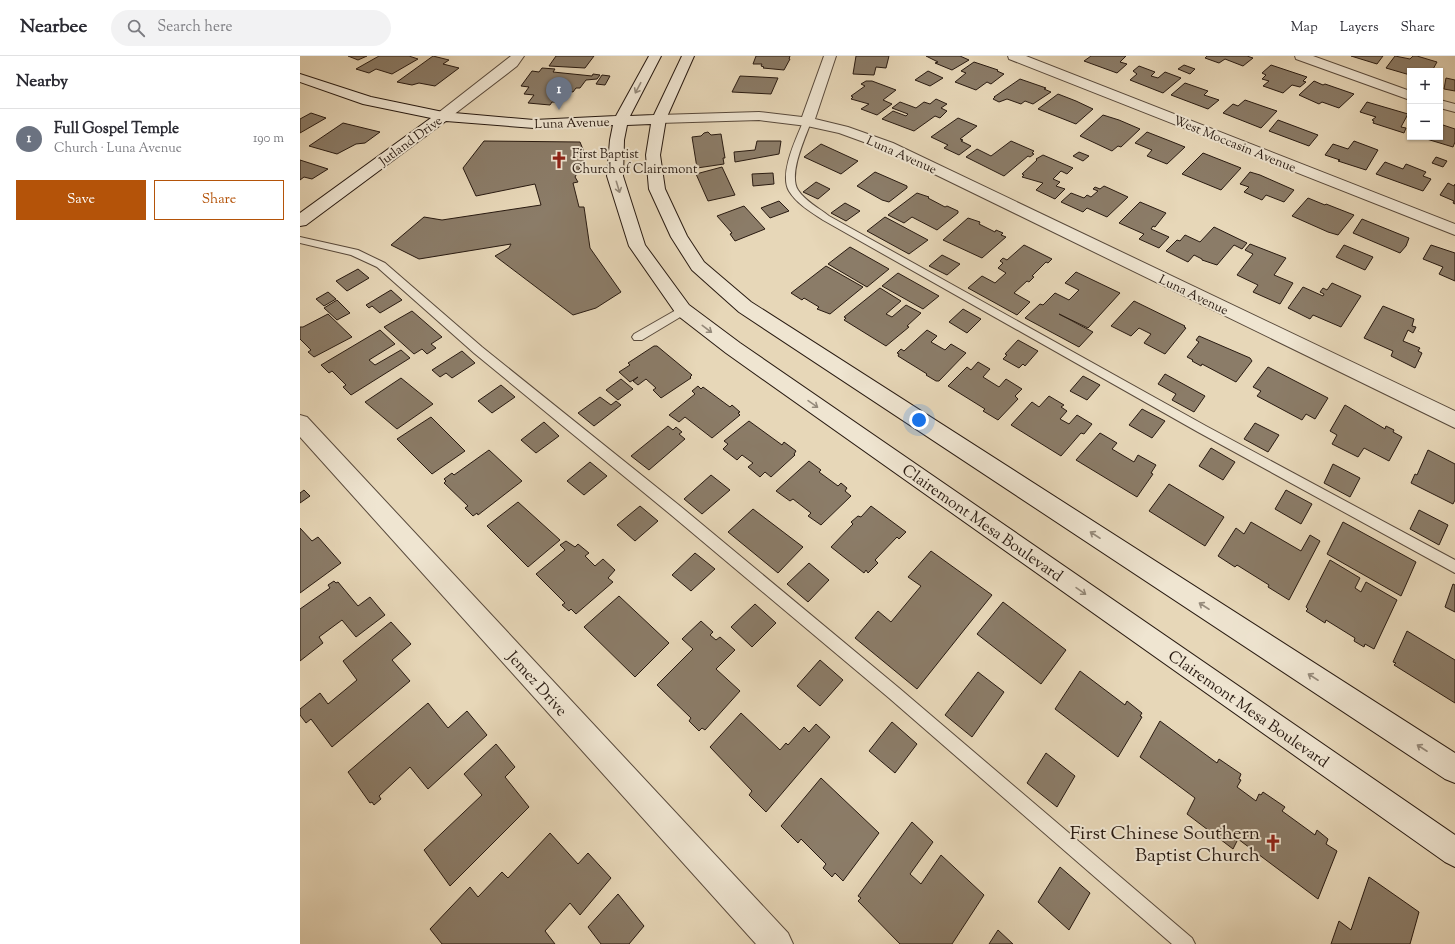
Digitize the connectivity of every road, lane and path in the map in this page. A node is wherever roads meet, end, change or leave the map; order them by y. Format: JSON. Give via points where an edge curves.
{"nodes":[{"id":1,"x":518,"y":56,"type":"edge"},
{"id":2,"x":655,"y":56,"type":"edge"},
{"id":3,"x":688,"y":56,"type":"edge"},
{"id":4,"x":830,"y":56,"type":"edge"},
{"id":5,"x":1014,"y":56,"type":"edge"},
{"id":6,"x":1301,"y":56,"type":"edge"},
{"id":7,"x":300,"y":78,"type":"edge"},
{"id":8,"x":1407,"y":95,"type":"edge"},
{"id":9,"x":1443,"y":105,"type":"edge"},
{"id":10,"x":1455,"y":108,"type":"edge"},
{"id":11,"x":443,"y":116,"type":"junction"},
{"id":12,"x":659,"y":119,"type":"junction"},
{"id":13,"x":621,"y":120,"type":"junction"},
{"id":14,"x":807,"y":122,"type":"junction"},
{"id":15,"x":300,"y":221,"type":"edge"},
{"id":16,"x":1455,"y":230,"type":"edge"},
{"id":17,"x":300,"y":240,"type":"edge"},
{"id":18,"x":683,"y":310,"type":"junction"},
{"id":19,"x":638,"y":337,"type":"dead end"},
{"id":20,"x":1455,"y":420,"type":"edge"},
{"id":21,"x":300,"y":423,"type":"edge"},
{"id":22,"x":1455,"y":567,"type":"edge"},
{"id":23,"x":1455,"y":769,"type":"edge"},
{"id":24,"x":1455,"y":852,"type":"edge"},
{"id":25,"x":777,"y":944,"type":"edge"},
{"id":26,"x":1186,"y":944,"type":"edge"}],
"edges":[{"from":1,"to":11,"type":"street","name":"Jutland Drive"},
{"from":2,"to":13,"type":"street","name":"Clairemont Mesa Boulevard","one_way":true},
{"from":3,"to":12,"type":"street"},
{"from":4,"to":14,"type":"street"},
{"from":5,"to":16,"type":"street","name":"West Moccasin Avenue"},
{"from":6,"to":8,"type":"street"},
{"from":7,"to":11,"type":"street","name":"Luna Avenue","via":[[368,101]]},
{"from":9,"to":10,"type":"street"},
{"from":11,"to":13,"type":"street","name":"Luna Avenue","via":[[534,124]]},
{"from":11,"to":15,"type":"street","name":"Jutland Drive"},
{"from":12,"to":13,"type":"street","name":"Luna Avenue"},
{"from":12,"to":14,"type":"street","name":"Luna Avenue","via":[[759,116]]},
{"from":23,"to":12,"type":"street","one_way":true,"via":[[745,308],[698,266],[679,237],[657,189],[653,155]]},
{"from":13,"to":18,"type":"street","name":"Clairemont Mesa Boulevard","one_way":true,"via":[[615,176],[624,207],[637,246]]},
{"from":14,"to":20,"type":"street","name":"Luna Avenue","via":[[843,130],[888,146]]},
{"from":14,"to":22,"type":"lane","via":[[791,182],[793,190],[826,218],[1202,429]]},
{"from":17,"to":26,"type":"lane","via":[[354,252],[381,265],[478,350],[894,693]]},
{"from":18,"to":19,"type":"lane"},
{"from":18,"to":24,"type":"street","name":"Clairemont Mesa Boulevard","one_way":true,"via":[[740,353]]},
{"from":21,"to":25,"type":"street","name":"Jemez Drive"}]}
